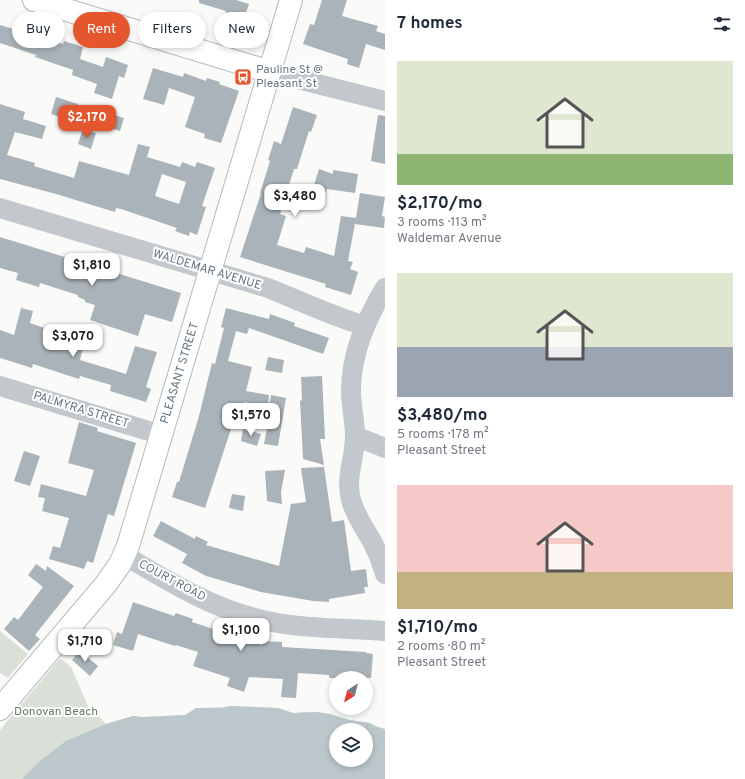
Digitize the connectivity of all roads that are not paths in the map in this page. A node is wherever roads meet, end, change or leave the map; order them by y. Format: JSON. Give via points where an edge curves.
{"nodes":[{"id":1,"x":34,"y":0,"type":"edge"},
{"id":2,"x":291,"y":0,"type":"edge"},
{"id":3,"x":270,"y":72,"type":"junction"},
{"id":4,"x":385,"y":101,"type":"edge"},
{"id":5,"x":0,"y":208,"type":"edge"},
{"id":6,"x":210,"y":272,"type":"junction"},
{"id":7,"x":385,"y":288,"type":"edge"},
{"id":8,"x":365,"y":326,"type":"junction"},
{"id":9,"x":0,"y":386,"type":"edge"},
{"id":10,"x":162,"y":435,"type":"junction"},
{"id":11,"x":355,"y":436,"type":"junction"},
{"id":12,"x":385,"y":448,"type":"edge"},
{"id":13,"x":124,"y":555,"type":"junction"},
{"id":14,"x":385,"y":574,"type":"edge"},
{"id":15,"x":385,"y":631,"type":"edge"},
{"id":16,"x":2,"y":702,"type":"edge"}],
"edges":[{"from":1,"to":3,"type":"main road"},
{"from":2,"to":3,"type":"main road","name":"PLEASANT STREET"},
{"from":3,"to":4,"type":"street"},
{"from":3,"to":6,"type":"main road","name":"PLEASANT STREET"},
{"from":5,"to":6,"type":"street","name":"WALDEMAR AVENUE"},
{"from":6,"to":8,"type":"street","name":"WALDEMAR AVENUE","via":[[268,288]]},
{"from":6,"to":10,"type":"main road","name":"PLEASANT STREET"},
{"from":7,"to":8,"type":"street"},
{"from":8,"to":11,"type":"street","via":[[352,378]]},
{"from":9,"to":10,"type":"street","name":"PALMYRA STREET"},
{"from":10,"to":13,"type":"main road","name":"PLEASANT STREET"},
{"from":11,"to":12,"type":"street"},
{"from":11,"to":14,"type":"street","via":[[349,472],[351,499]]},
{"from":13,"to":15,"type":"street","name":"COURT ROAD","via":[[189,592],[253,617],[298,626]]},
{"from":13,"to":16,"type":"main road","name":"PLEASANT STREET","via":[[106,584]]}]}
